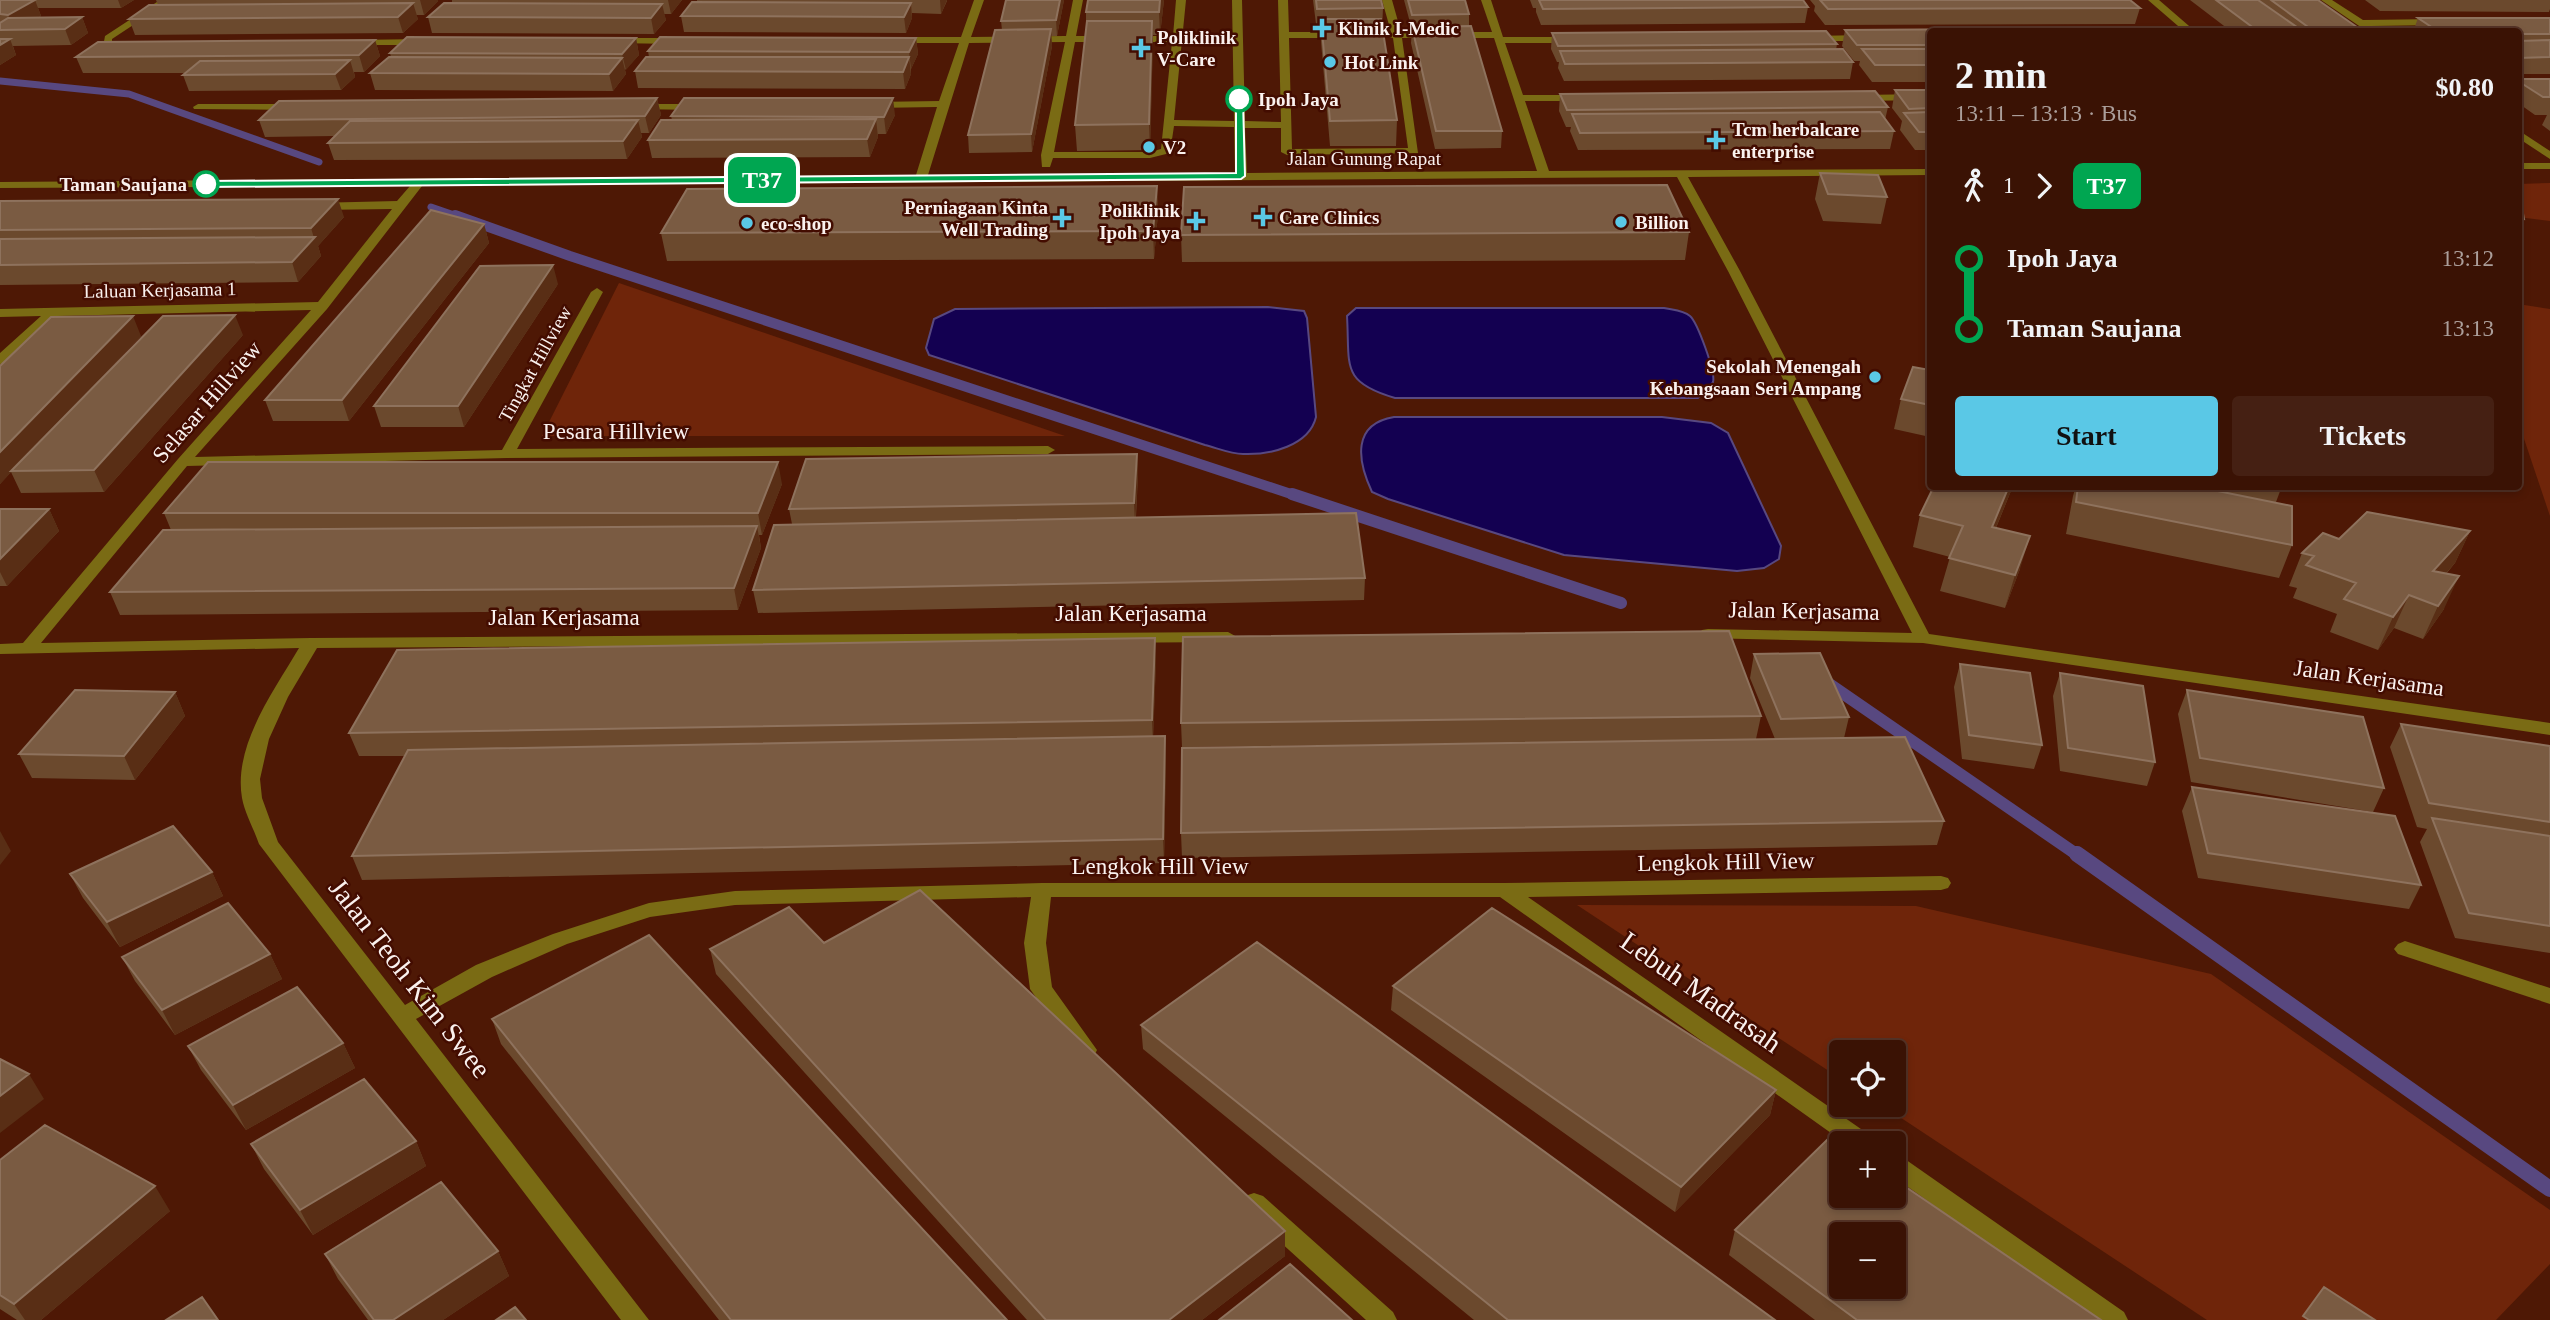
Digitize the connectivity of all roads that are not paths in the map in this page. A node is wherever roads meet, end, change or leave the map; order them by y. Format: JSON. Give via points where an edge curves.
{"nodes":[{"id":1,"x":166,"y":0,"type":"edge"},
{"id":2,"x":979,"y":0,"type":"edge"},
{"id":3,"x":1078,"y":0,"type":"edge"},
{"id":4,"x":1181,"y":0,"type":"edge"},
{"id":5,"x":1237,"y":0,"type":"edge"},
{"id":6,"x":1283,"y":0,"type":"edge"},
{"id":7,"x":1387,"y":0,"type":"edge"},
{"id":8,"x":1486,"y":0,"type":"edge"},
{"id":9,"x":2153,"y":0,"type":"edge"},
{"id":10,"x":2326,"y":0,"type":"edge"},
{"id":11,"x":2455,"y":22,"type":"edge"},
{"id":12,"x":2361,"y":23,"type":"junction"},
{"id":13,"x":2187,"y":28,"type":"edge"},
{"id":14,"x":2368,"y":28,"type":"edge"},
{"id":15,"x":1284,"y":35,"type":"junction"},
{"id":16,"x":1359,"y":35,"type":"edge"},
{"id":17,"x":1372,"y":35,"type":"edge"},
{"id":18,"x":1397,"y":35,"type":"junction"},
{"id":19,"x":1497,"y":37,"type":"junction"},
{"id":20,"x":1069,"y":38,"type":"junction"},
{"id":21,"x":1877,"y":38,"type":"edge"},
{"id":22,"x":1176,"y":39,"type":"junction"},
{"id":23,"x":1796,"y":39,"type":"edge"},
{"id":24,"x":883,"y":40,"type":"edge"},
{"id":25,"x":964,"y":40,"type":"junction"},
{"id":26,"x":1593,"y":40,"type":"edge"},
{"id":27,"x":598,"y":41,"type":"edge"},
{"id":28,"x":694,"y":41,"type":"edge"},
{"id":29,"x":431,"y":42,"type":"edge"},
{"id":30,"x":336,"y":44,"type":"edge"},
{"id":31,"x":133,"y":47,"type":"edge"},
{"id":32,"x":1927,"y":97,"type":"edge"},
{"id":33,"x":1518,"y":98,"type":"junction"},
{"id":34,"x":1599,"y":98,"type":"edge"},
{"id":35,"x":1842,"y":98,"type":"edge"},
{"id":36,"x":943,"y":104,"type":"junction"},
{"id":37,"x":859,"y":105,"type":"edge"},
{"id":38,"x":198,"y":107,"type":"dead end"},
{"id":39,"x":307,"y":107,"type":"edge"},
{"id":40,"x":622,"y":107,"type":"edge"},
{"id":41,"x":719,"y":107,"type":"edge"},
{"id":42,"x":1170,"y":124,"type":"junction"},
{"id":43,"x":1240,"y":125,"type":"junction"},
{"id":44,"x":1286,"y":125,"type":"junction"},
{"id":45,"x":2522,"y":136,"type":"edge"},
{"id":46,"x":1047,"y":155,"type":"junction"},
{"id":47,"x":2550,"y":156,"type":"edge"},
{"id":48,"x":2522,"y":166,"type":"edge"},
{"id":49,"x":2550,"y":166,"type":"edge"},
{"id":50,"x":1927,"y":172,"type":"edge"},
{"id":51,"x":1680,"y":173,"type":"junction"},
{"id":52,"x":1544,"y":174,"type":"junction"},
{"id":53,"x":1241,"y":176,"type":"junction"},
{"id":54,"x":921,"y":179,"type":"junction"},
{"id":55,"x":1044,"y":179,"type":"junction"},
{"id":56,"x":418,"y":183,"type":"junction"},
{"id":57,"x":0,"y":185,"type":"edge"},
{"id":58,"x":401,"y":205,"type":"junction"},
{"id":59,"x":304,"y":206,"type":"edge"},
{"id":60,"x":597,"y":292,"type":"dead end"},
{"id":61,"x":322,"y":306,"type":"junction"},
{"id":62,"x":54,"y":312,"type":"junction"},
{"id":63,"x":0,"y":313,"type":"edge"},
{"id":64,"x":0,"y":360,"type":"edge"},
{"id":65,"x":1048,"y":450,"type":"dead end"},
{"id":66,"x":507,"y":454,"type":"junction"},
{"id":67,"x":183,"y":462,"type":"junction"},
{"id":68,"x":1688,"y":634,"type":"edge"},
{"id":69,"x":1243,"y":637,"type":"edge"},
{"id":70,"x":1923,"y":638,"type":"junction"},
{"id":71,"x":311,"y":643,"type":"junction"},
{"id":72,"x":0,"y":649,"type":"edge"},
{"id":73,"x":27,"y":649,"type":"junction"},
{"id":74,"x":2550,"y":729,"type":"edge"},
{"id":75,"x":1941,"y":883,"type":"dead end"},
{"id":76,"x":1042,"y":890,"type":"junction"},
{"id":77,"x":1504,"y":890,"type":"junction"},
{"id":78,"x":2405,"y":949,"type":"dead end"},
{"id":79,"x":2550,"y":996,"type":"edge"},
{"id":80,"x":401,"y":1017,"type":"junction"},
{"id":81,"x":1104,"y":1066,"type":"edge"},
{"id":82,"x":1846,"y":1131,"type":"edge"},
{"id":83,"x":1906,"y":1172,"type":"edge"},
{"id":84,"x":1238,"y":1188,"type":"edge"},
{"id":85,"x":636,"y":1320,"type":"edge"},
{"id":86,"x":1384,"y":1320,"type":"edge"},
{"id":87,"x":2115,"y":1320,"type":"edge"}],
"edges":[{"from":1,"to":31,"type":"street","via":[[108,38],[106,45]]},
{"from":2,"to":25,"type":"street"},
{"from":3,"to":20,"type":"street"},
{"from":4,"to":22,"type":"street"},
{"from":5,"to":43,"type":"street"},
{"from":6,"to":15,"type":"street"},
{"from":7,"to":18,"type":"street"},
{"from":8,"to":19,"type":"street"},
{"from":9,"to":13,"type":"street"},
{"from":10,"to":12,"type":"street"},
{"from":11,"to":12,"type":"street"},
{"from":12,"to":14,"type":"street"},
{"from":15,"to":16,"type":"street"},
{"from":15,"to":44,"type":"street"},
{"from":17,"to":18,"type":"street"},
{"from":18,"to":19,"type":"street"},
{"from":18,"to":44,"type":"street","via":[[1414,151],[1287,152]]},
{"from":19,"to":26,"type":"street"},
{"from":19,"to":33,"type":"street"},
{"from":20,"to":22,"type":"street"},
{"from":20,"to":25,"type":"street"},
{"from":20,"to":46,"type":"street"},
{"from":21,"to":23,"type":"street"},
{"from":22,"to":42,"type":"street"},
{"from":24,"to":25,"type":"street"},
{"from":25,"to":36,"type":"street"},
{"from":27,"to":28,"type":"street"},
{"from":29,"to":30,"type":"street"},
{"from":32,"to":35,"type":"street"},
{"from":33,"to":34,"type":"street"},
{"from":33,"to":52,"type":"street"},
{"from":36,"to":37,"type":"street"},
{"from":36,"to":54,"type":"street"},
{"from":38,"to":39,"type":"street"},
{"from":40,"to":41,"type":"street"},
{"from":42,"to":43,"type":"street"},
{"from":42,"to":46,"type":"street","via":[[1166,151]]},
{"from":43,"to":44,"type":"street"},
{"from":43,"to":53,"type":"street"},
{"from":45,"to":47,"type":"street"},
{"from":46,"to":55,"type":"street"},
{"from":48,"to":49,"type":"street"},
{"from":50,"to":51,"type":"street","name":"Jalan Gunung Rapat"},
{"from":51,"to":52,"type":"street","name":"Jalan Gunung Rapat"},
{"from":51,"to":70,"type":"street"},
{"from":52,"to":53,"type":"street","name":"Jalan Gunung Rapat"},
{"from":53,"to":55,"type":"street","name":"Jalan Gunung Rapat"},
{"from":54,"to":55,"type":"street","name":"Jalan Gunung Rapat"},
{"from":54,"to":56,"type":"street","name":"Jalan Gunung Rapat"},
{"from":56,"to":57,"type":"street","name":"Jalan Gunung Rapat"},
{"from":56,"to":58,"type":"street","name":"Selasar Hillview"},
{"from":58,"to":59,"type":"street"},
{"from":58,"to":61,"type":"street","name":"Selasar Hillview"},
{"from":60,"to":66,"type":"street","name":"Tingkat Hillview"},
{"from":61,"to":62,"type":"street","name":"Laluan Kerjasama 1"},
{"from":61,"to":67,"type":"street","name":"Selasar Hillview"},
{"from":62,"to":63,"type":"street","name":"Laluan Kerjasama 1"},
{"from":62,"to":64,"type":"street"},
{"from":65,"to":66,"type":"street","name":"Pesara Hillview"},
{"from":66,"to":67,"type":"street","name":"Pesara Hillview"},
{"from":67,"to":73,"type":"street","name":"Selasar Hillview"},
{"from":68,"to":70,"type":"street","name":"Jalan Kerjasama"},
{"from":69,"to":71,"type":"street","name":"Jalan Kerjasama"},
{"from":70,"to":74,"type":"street","name":"Jalan Kerjasama"},
{"from":71,"to":73,"type":"street","name":"Jalan Kerjasama"},
{"from":71,"to":80,"type":"street","name":"Jalan Teoh Kim Swee","via":[[254,750],[251,796],[269,844]]},
{"from":72,"to":73,"type":"street","name":"Jalan Kerjasama"},
{"from":75,"to":77,"type":"street","name":"Lengkok Hill View"},
{"from":76,"to":77,"type":"street","name":"Lengkok Hill View"},
{"from":76,"to":80,"type":"street","name":"Lengkok Hill View","via":[[735,898],[649,910],[497,966]]},
{"from":76,"to":81,"type":"street","via":[[1035,943],[1041,989],[1083,1047]]},
{"from":77,"to":82,"type":"street","name":"Lebuh Madrasah"},
{"from":78,"to":79,"type":"street"},
{"from":80,"to":85,"type":"street","name":"Jalan Teoh Kim Swee"},
{"from":83,"to":87,"type":"street"},
{"from":84,"to":86,"type":"street"}]}
